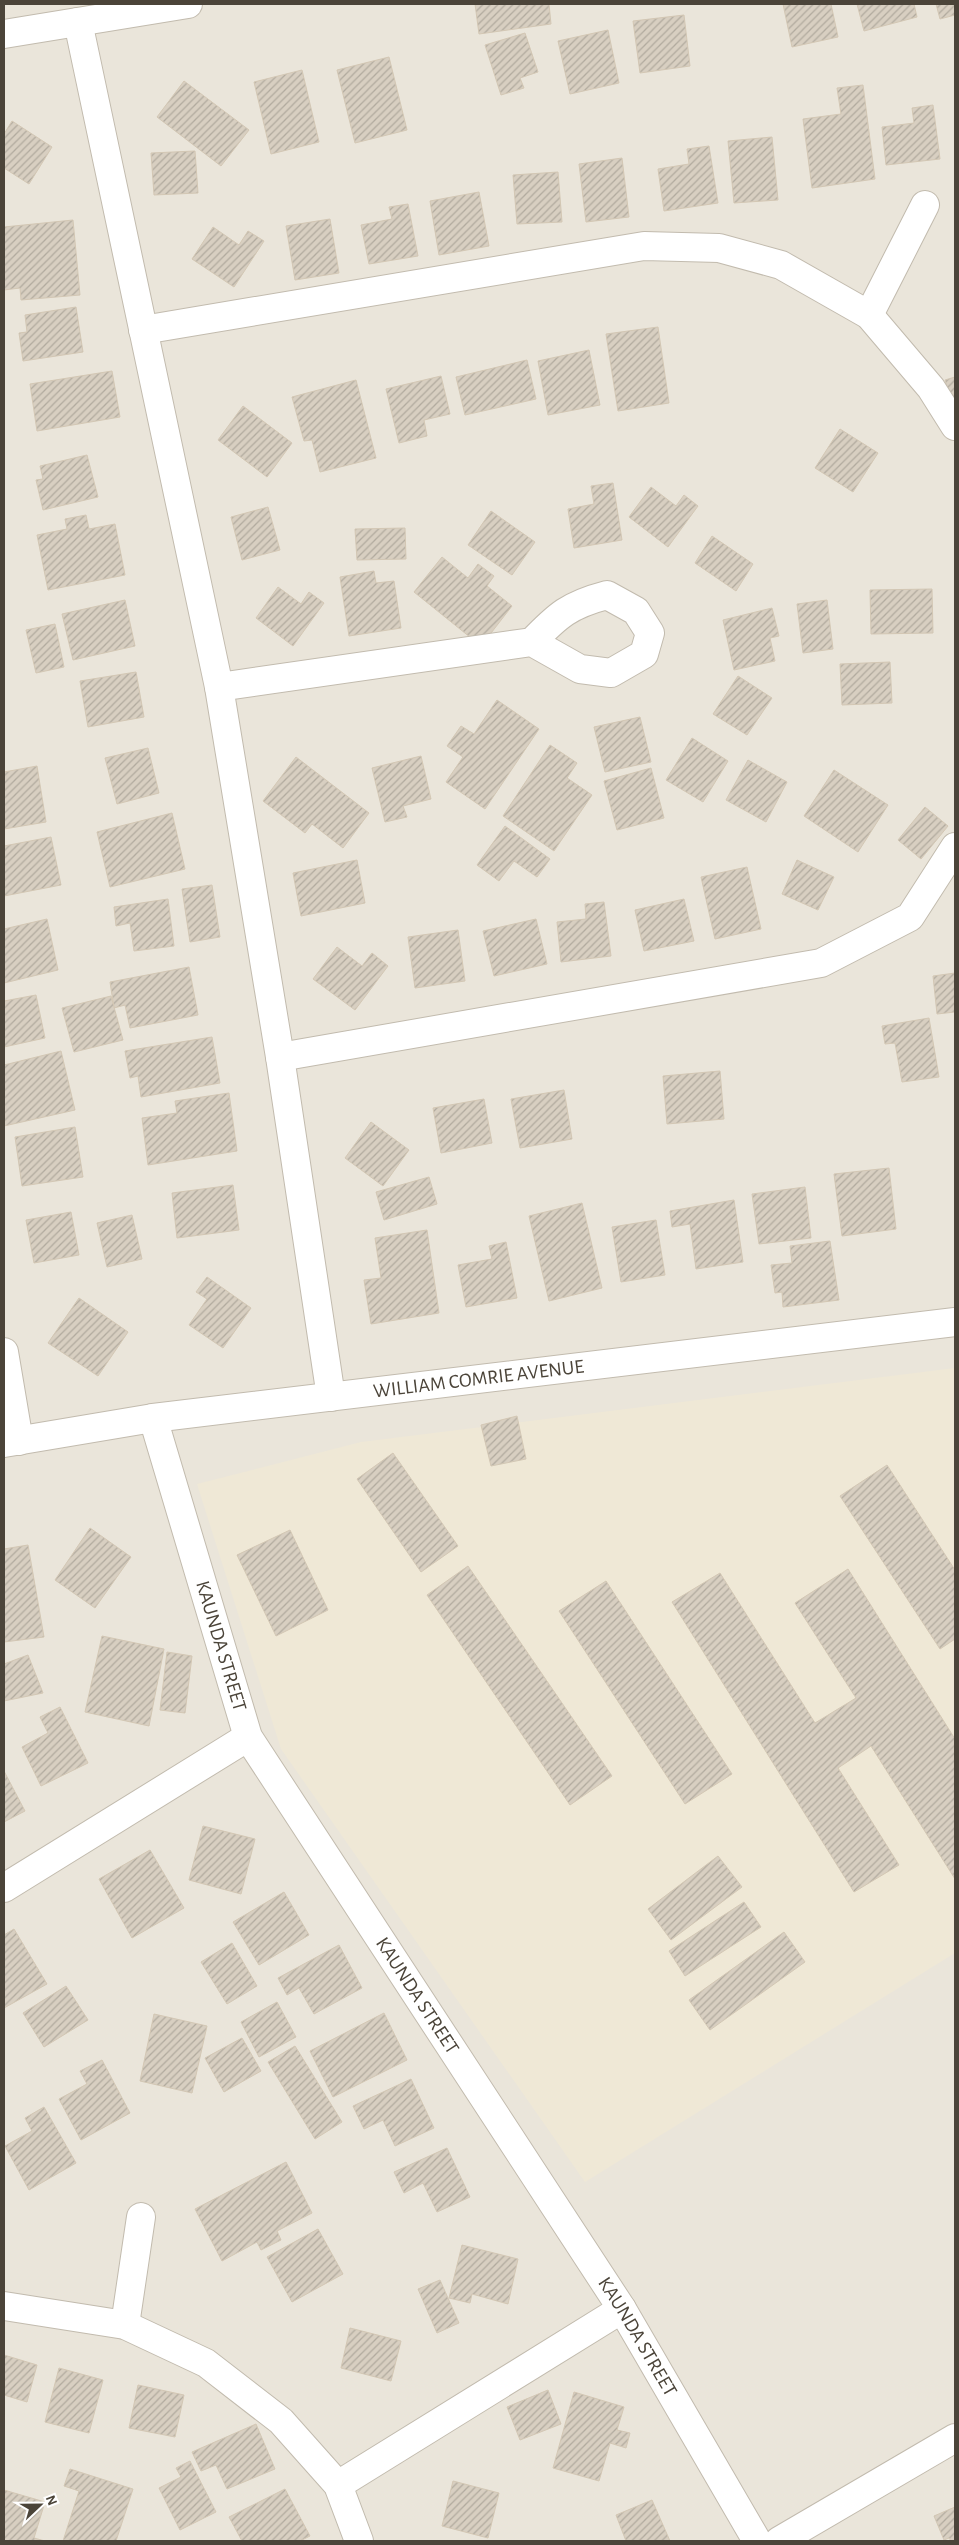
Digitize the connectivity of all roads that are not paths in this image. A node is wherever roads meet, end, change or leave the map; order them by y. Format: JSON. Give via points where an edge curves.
{"nodes":[{"id":1,"x":188,"y":4,"type":"edge"},
{"id":2,"x":78,"y":22,"type":"junction"},
{"id":3,"x":4,"y":34,"type":"edge"},
{"id":4,"x":925,"y":205,"type":"dead end"},
{"id":5,"x":868,"y":314,"type":"junction"},
{"id":6,"x":143,"y":330,"type":"junction"},
{"id":7,"x":955,"y":426,"type":"edge"},
{"id":8,"x":532,"y":642,"type":"dead end"},
{"id":9,"x":219,"y":687,"type":"junction"},
{"id":10,"x":955,"y":846,"type":"edge"},
{"id":11,"x":280,"y":1057,"type":"junction"},
{"id":12,"x":955,"y":1322,"type":"edge"},
{"id":13,"x":4,"y":1352,"type":"edge"},
{"id":14,"x":331,"y":1397,"type":"junction"},
{"id":15,"x":153,"y":1418,"type":"junction"},
{"id":16,"x":12,"y":1442,"type":"edge"},
{"id":17,"x":248,"y":1737,"type":"junction"},
{"id":18,"x":4,"y":1888,"type":"edge"},
{"id":19,"x":141,"y":2217,"type":"dead end"},
{"id":20,"x":4,"y":2306,"type":"edge"},
{"id":21,"x":622,"y":2309,"type":"junction"},
{"id":22,"x":125,"y":2324,"type":"junction"},
{"id":23,"x":955,"y":2438,"type":"edge"},
{"id":24,"x":338,"y":2485,"type":"junction"},
{"id":25,"x":359,"y":2541,"type":"edge"},
{"id":26,"x":757,"y":2541,"type":"edge"},
{"id":27,"x":779,"y":2541,"type":"edge"}],
"edges":[{"from":1,"to":2,"type":"street"},
{"from":2,"to":3,"type":"street"},
{"from":2,"to":6,"type":"street"},
{"from":4,"to":5,"type":"street"},
{"from":5,"to":6,"type":"street","via":[[781,264],[719,248],[644,246]]},
{"from":5,"to":7,"type":"street","via":[[931,388]]},
{"from":6,"to":9,"type":"street"},
{"from":8,"to":9,"type":"street"},
{"from":9,"to":11,"type":"street"},
{"from":10,"to":11,"type":"street","via":[[910,917],[821,963]]},
{"from":11,"to":14,"type":"street"},
{"from":12,"to":14,"type":"street","name":"WILLIAM COMRIE AVENUE"},
{"from":13,"to":16,"type":"street"},
{"from":14,"to":15,"type":"street","name":"WILLIAM COMRIE AVENUE"},
{"from":15,"to":16,"type":"street","name":"WILLIAM COMRIE AVENUE"},
{"from":15,"to":17,"type":"street","name":"KAUNDA STREET"},
{"from":17,"to":18,"type":"street"},
{"from":17,"to":21,"type":"street","name":"KAUNDA STREET"},
{"from":19,"to":22,"type":"street"},
{"from":20,"to":22,"type":"street"},
{"from":21,"to":24,"type":"street"},
{"from":21,"to":26,"type":"street","name":"KAUNDA STREET"},
{"from":22,"to":24,"type":"street","via":[[206,2363],[281,2421]]},
{"from":23,"to":27,"type":"street"},
{"from":24,"to":25,"type":"street"}]}
